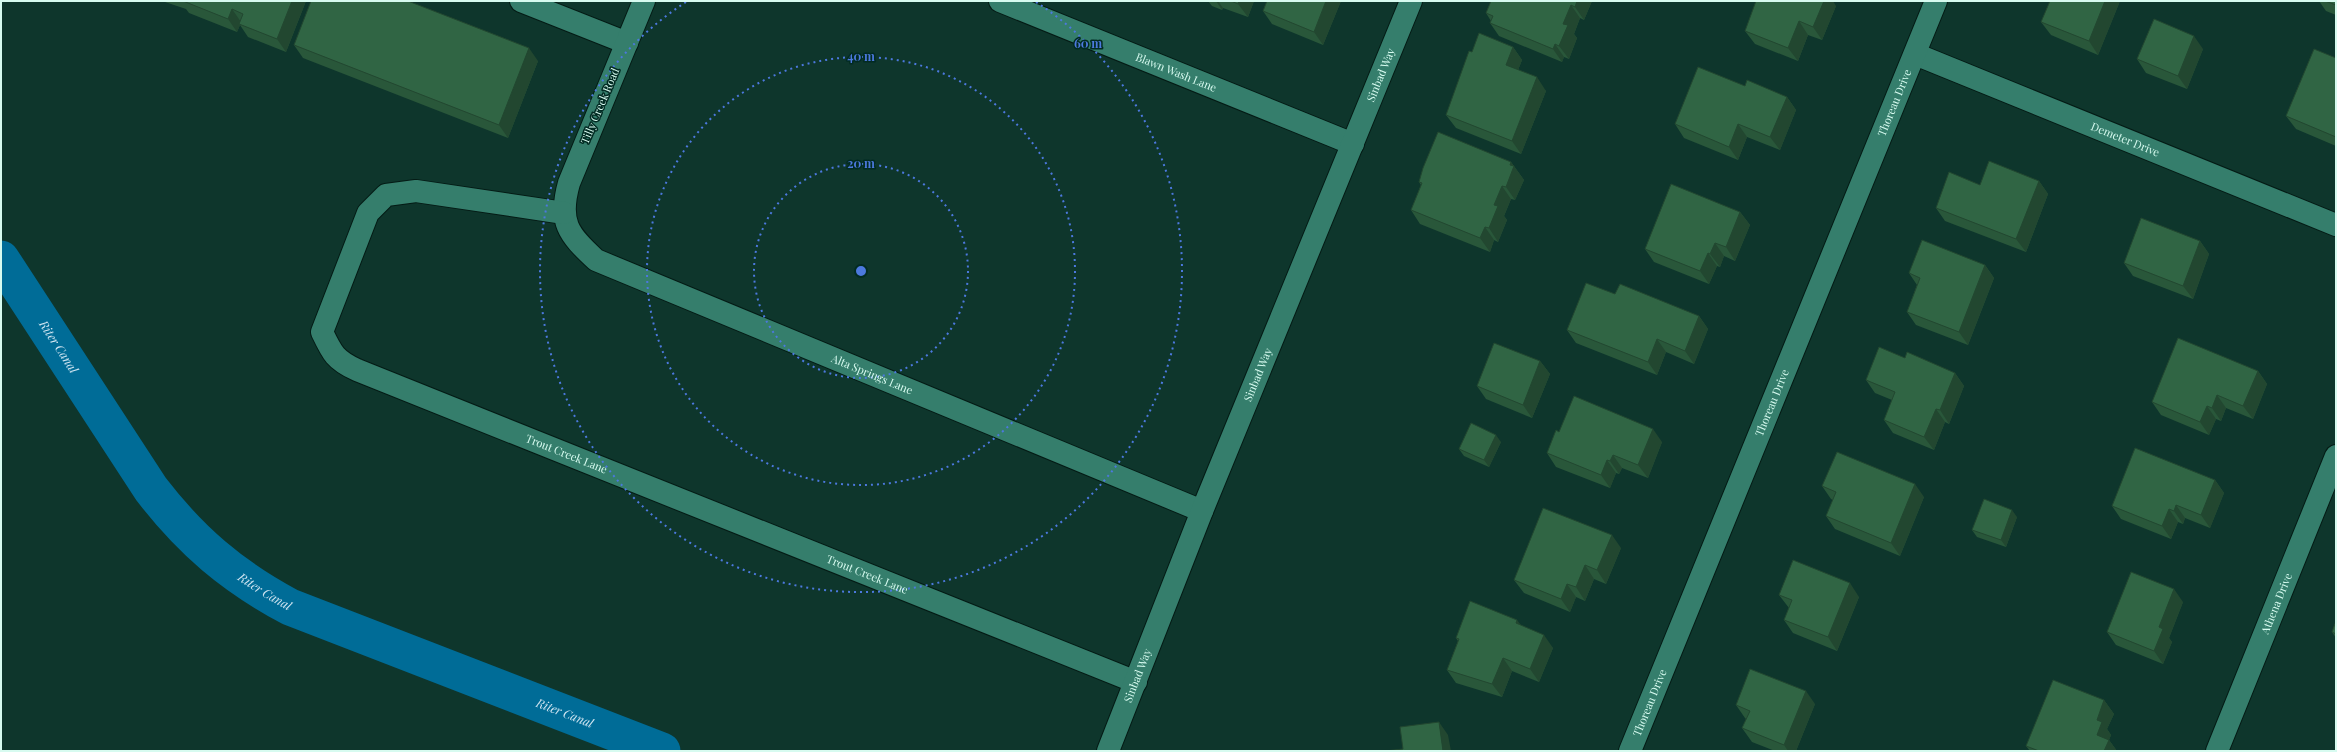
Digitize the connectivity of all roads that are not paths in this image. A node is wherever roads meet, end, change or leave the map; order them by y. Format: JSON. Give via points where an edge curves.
{"nodes":[{"id":1,"x":521,"y":1,"type":"edge"},
{"id":2,"x":644,"y":1,"type":"edge"},
{"id":3,"x":1000,"y":1,"type":"edge"},
{"id":4,"x":1411,"y":1,"type":"edge"},
{"id":5,"x":1936,"y":1,"type":"edge"},
{"id":6,"x":627,"y":43,"type":"junction"},
{"id":7,"x":1915,"y":54,"type":"junction"},
{"id":8,"x":1353,"y":144,"type":"junction"},
{"id":9,"x":564,"y":213,"type":"junction"},
{"id":10,"x":2336,"y":225,"type":"edge"},
{"id":11,"x":2334,"y":468,"type":"edge"},
{"id":12,"x":1202,"y":511,"type":"junction"},
{"id":13,"x":1136,"y":682,"type":"junction"},
{"id":14,"x":1108,"y":751,"type":"edge"},
{"id":15,"x":1630,"y":751,"type":"edge"},
{"id":16,"x":2217,"y":751,"type":"edge"}],
"edges":[{"from":1,"to":6,"type":"street"},
{"from":2,"to":6,"type":"street","name":"Tilly Creek Road"},
{"from":3,"to":8,"type":"street","name":"Blawn Wash Lane"},
{"from":4,"to":8,"type":"street","name":"Sinbad Way"},
{"from":5,"to":7,"type":"street","name":"Thoreau Drive"},
{"from":6,"to":9,"type":"street","name":"Tilly Creek Road","via":[[569,183],[564,198]]},
{"from":7,"to":10,"type":"street","name":"Demeter Drive"},
{"from":7,"to":15,"type":"street","name":"Thoreau Drive"},
{"from":8,"to":12,"type":"street","name":"Sinbad Way"},
{"from":9,"to":12,"type":"street","name":"Alta Springs Lane","via":[[574,240],[596,260]]},
{"from":9,"to":13,"type":"street","name":"Trout Creek Lane","via":[[416,191],[386,195],[368,213],[322,332],[332,354],[344,364],[358,370]]},
{"from":11,"to":16,"type":"street","name":"Athena Drive"},
{"from":12,"to":13,"type":"street","name":"Sinbad Way"},
{"from":13,"to":14,"type":"street","name":"Sinbad Way"}]}
